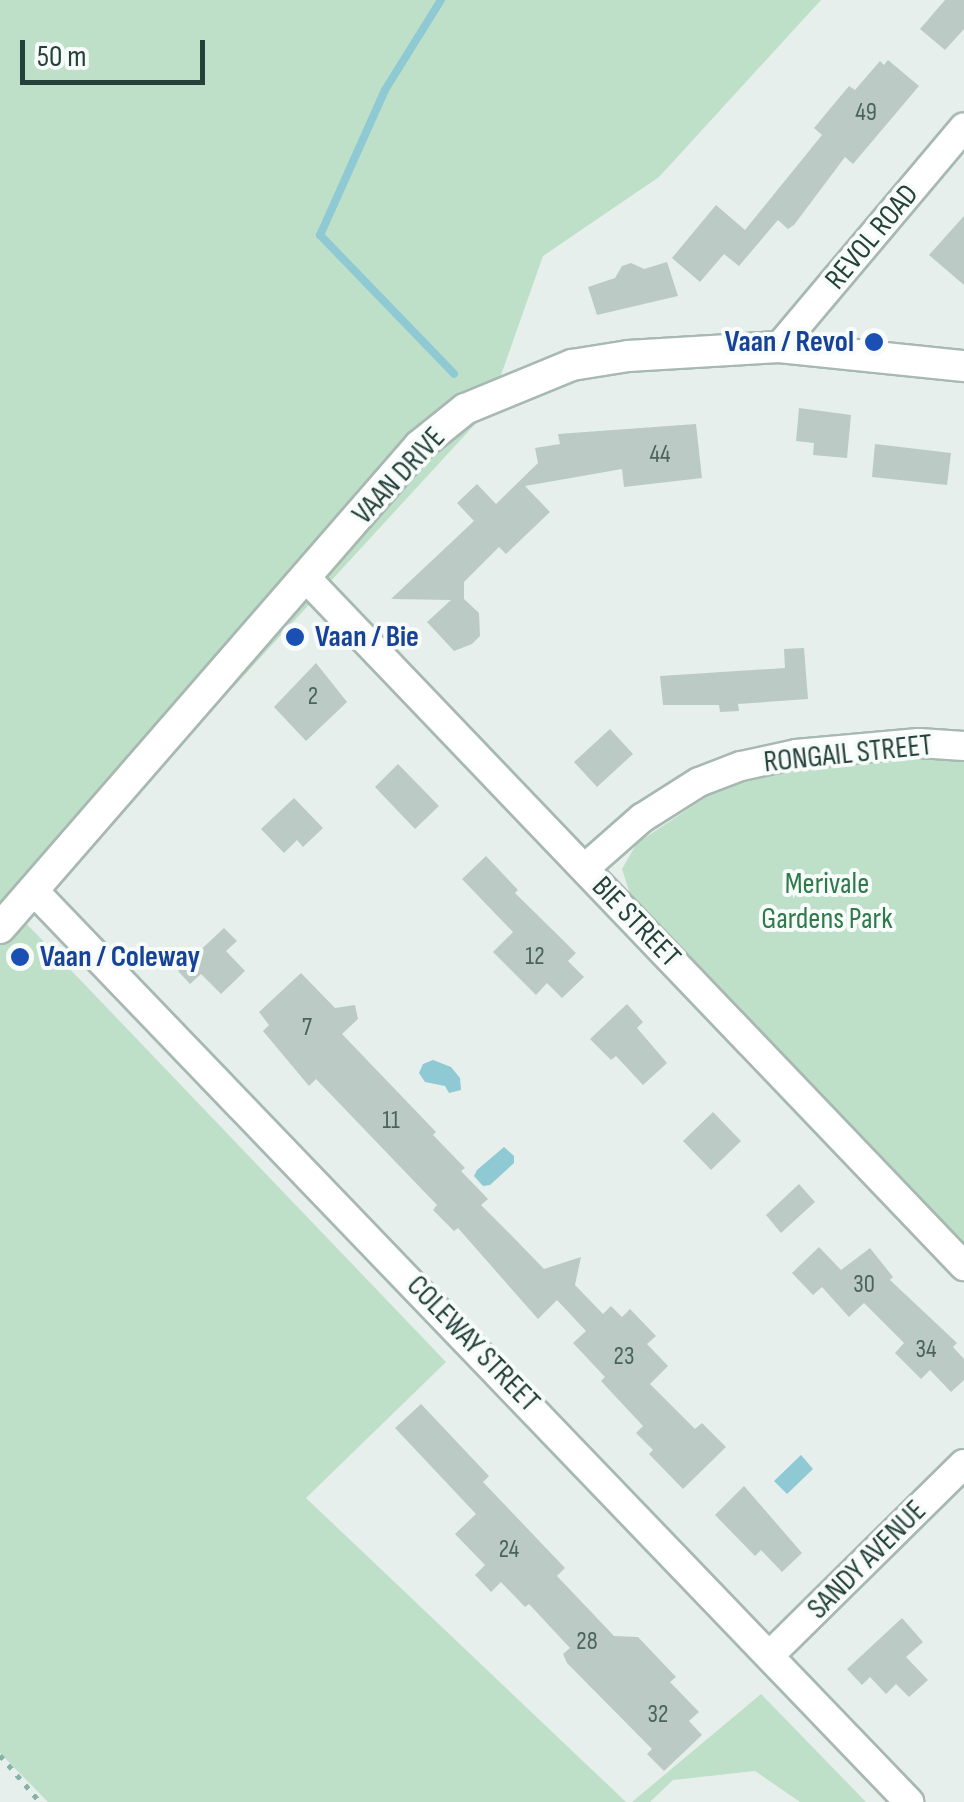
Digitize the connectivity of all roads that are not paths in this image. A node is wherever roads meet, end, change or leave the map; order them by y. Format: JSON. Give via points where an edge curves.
{"nodes":[{"id":1,"x":964,"y":127,"type":"edge"},
{"id":2,"x":780,"y":347,"type":"junction"},
{"id":3,"x":964,"y":366,"type":"edge"},
{"id":4,"x":307,"y":579,"type":"junction"},
{"id":5,"x":964,"y":746,"type":"edge"},
{"id":6,"x":585,"y":868,"type":"junction"},
{"id":7,"x":32,"y":890,"type":"junction"},
{"id":8,"x":0,"y":928,"type":"edge"},
{"id":9,"x":964,"y":1266,"type":"edge"},
{"id":10,"x":964,"y":1464,"type":"edge"},
{"id":11,"x":770,"y":1655,"type":"junction"},
{"id":12,"x":909,"y":1802,"type":"edge"}],
"edges":[{"from":1,"to":2,"type":"street","name":"REVOL ROAD"},
{"from":2,"to":3,"type":"street","name":"VAAN DRIVE"},
{"from":2,"to":4,"type":"street","name":"VAAN DRIVE","via":[[572,365],[465,409],[419,446]]},
{"from":4,"to":6,"type":"street","name":"BIE STREET"},
{"from":4,"to":7,"type":"street","name":"VAAN DRIVE"},
{"from":5,"to":6,"type":"street","name":"RONGAIL STREET","via":[[919,743],[796,754],[741,766],[699,782],[642,818]]},
{"from":6,"to":9,"type":"street","name":"BIE STREET"},
{"from":7,"to":8,"type":"street","name":"VAAN DRIVE"},
{"from":7,"to":11,"type":"street","name":"COLEWAY STREET"},
{"from":10,"to":11,"type":"street","name":"SANDY AVENUE"},
{"from":11,"to":12,"type":"street","name":"COLEWAY STREET"}]}
